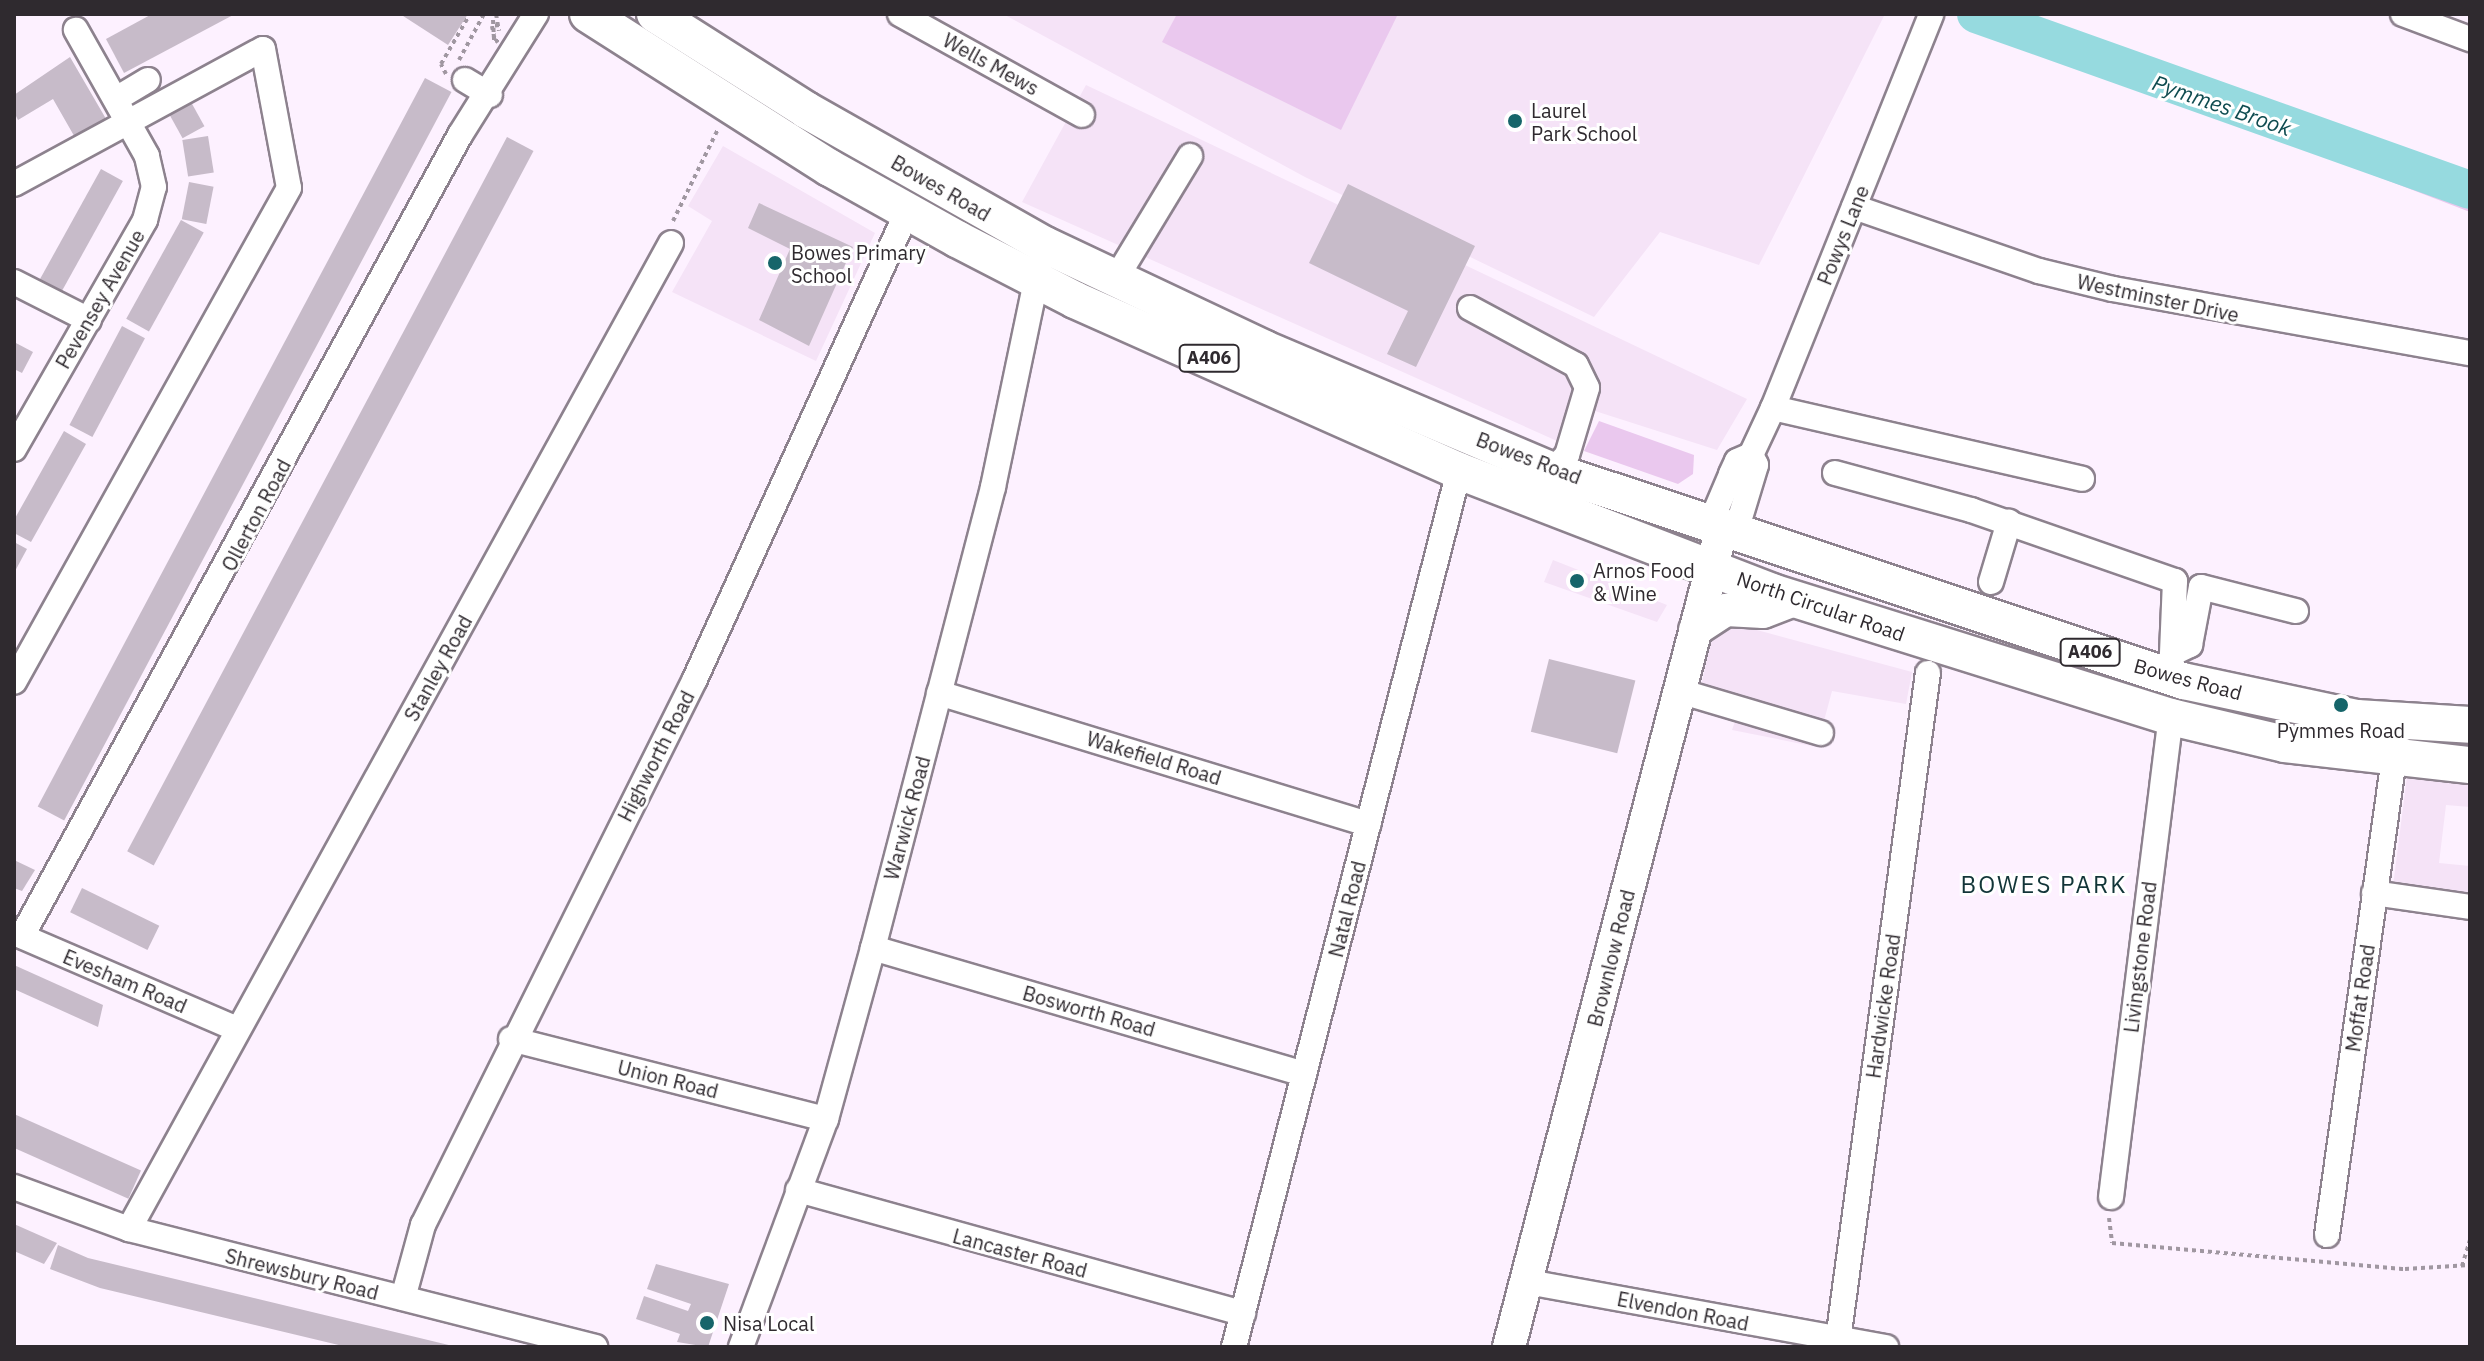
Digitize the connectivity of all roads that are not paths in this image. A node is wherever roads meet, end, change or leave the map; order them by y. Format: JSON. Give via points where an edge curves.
{"nodes":[{"id":1,"x":536,"y":14,"type":"edge"},
{"id":2,"x":588,"y":14,"type":"edge"},
{"id":3,"x":655,"y":14,"type":"edge"},
{"id":4,"x":900,"y":14,"type":"edge"},
{"id":5,"x":1931,"y":14,"type":"edge"},
{"id":6,"x":2403,"y":14,"type":"edge"},
{"id":7,"x":76,"y":30,"type":"dead end"},
{"id":8,"x":2470,"y":39,"type":"edge"},
{"id":9,"x":459,"y":76,"type":"road end"},
{"id":10,"x":148,"y":80,"type":"dead end"},
{"id":11,"x":490,"y":95,"type":"junction"},
{"id":12,"x":122,"y":109,"type":"junction"},
{"id":13,"x":1082,"y":115,"type":"dead end"},
{"id":14,"x":1190,"y":156,"type":"dead end"},
{"id":15,"x":14,"y":184,"type":"edge"},
{"id":16,"x":1854,"y":207,"type":"junction"},
{"id":17,"x":907,"y":212,"type":"junction"},
{"id":18,"x":671,"y":243,"type":"road end"},
{"id":19,"x":1040,"y":262,"type":"junction"},
{"id":20,"x":1115,"y":280,"type":"junction"},
{"id":21,"x":14,"y":282,"type":"edge"},
{"id":22,"x":1470,"y":308,"type":"dead end"},
{"id":23,"x":89,"y":320,"type":"junction"},
{"id":24,"x":2470,"y":353,"type":"edge"},
{"id":25,"x":1773,"y":408,"type":"junction"},
{"id":26,"x":23,"y":412,"type":"edge"},
{"id":27,"x":14,"y":449,"type":"edge"},
{"id":28,"x":1459,"y":471,"type":"junction"},
{"id":29,"x":1552,"y":471,"type":"junction"},
{"id":30,"x":1835,"y":473,"type":"dead end"},
{"id":31,"x":2082,"y":479,"type":"dead end"},
{"id":32,"x":2009,"y":522,"type":"junction"},
{"id":33,"x":1722,"y":528,"type":"junction"},
{"id":34,"x":1710,"y":568,"type":"junction"},
{"id":35,"x":1991,"y":582,"type":"dead end"},
{"id":36,"x":1795,"y":600,"type":"junction"},
{"id":37,"x":2296,"y":611,"type":"dead end"},
{"id":38,"x":1695,"y":630,"type":"junction"},
{"id":39,"x":1930,"y":658,"type":"junction"},
{"id":40,"x":2172,"y":665,"type":"junction"},
{"id":41,"x":14,"y":682,"type":"edge"},
{"id":42,"x":1679,"y":691,"type":"junction"},
{"id":43,"x":939,"y":693,"type":"junction"},
{"id":44,"x":2171,"y":717,"type":"junction"},
{"id":45,"x":2399,"y":720,"type":"junction"},
{"id":46,"x":2470,"y":725,"type":"edge"},
{"id":47,"x":1821,"y":733,"type":"dead end"},
{"id":48,"x":2394,"y":761,"type":"junction"},
{"id":49,"x":2470,"y":765,"type":"edge"},
{"id":50,"x":1368,"y":824,"type":"junction"},
{"id":51,"x":2374,"y":893,"type":"junction"},
{"id":52,"x":2470,"y":907,"type":"edge"},
{"id":53,"x":18,"y":934,"type":"edge"},
{"id":54,"x":873,"y":948,"type":"junction"},
{"id":55,"x":237,"y":1029,"type":"junction"},
{"id":56,"x":511,"y":1039,"type":"junction"},
{"id":57,"x":1304,"y":1074,"type":"junction"},
{"id":58,"x":826,"y":1119,"type":"junction"},
{"id":59,"x":14,"y":1187,"type":"edge"},
{"id":60,"x":798,"y":1190,"type":"junction"},
{"id":61,"x":2111,"y":1197,"type":"road end"},
{"id":62,"x":129,"y":1229,"type":"junction"},
{"id":63,"x":2327,"y":1235,"type":"dead end"},
{"id":64,"x":1528,"y":1282,"type":"junction"},
{"id":65,"x":403,"y":1298,"type":"junction"},
{"id":66,"x":1243,"y":1313,"type":"junction"},
{"id":67,"x":1838,"y":1340,"type":"junction"},
{"id":68,"x":595,"y":1347,"type":"edge"},
{"id":69,"x":741,"y":1347,"type":"edge"},
{"id":70,"x":1234,"y":1347,"type":"edge"},
{"id":71,"x":1509,"y":1347,"type":"edge"},
{"id":72,"x":1886,"y":1347,"type":"edge"}],
"edges":[{"from":1,"to":11,"type":"street","name":"Ollerton Road"},
{"from":2,"to":17,"type":"highway","name":"Bowes Road","number":"A406"},
{"from":3,"to":19,"type":"highway","name":"Bowes Road","number":"A406"},
{"from":4,"to":13,"type":"street","name":"Wells Mews"},
{"from":5,"to":16,"type":"street","name":"Powys Lane"},
{"from":6,"to":8,"type":"street"},
{"from":7,"to":12,"type":"street","name":"Pevensey Avenue"},
{"from":9,"to":11,"type":"street"},
{"from":10,"to":12,"type":"street"},
{"from":11,"to":53,"type":"street","name":"Ollerton Road","via":[[460,135]]},
{"from":12,"to":15,"type":"street"},
{"from":12,"to":23,"type":"street","name":"Pevensey Avenue","via":[[154,187],[145,220]]},
{"from":12,"to":41,"type":"street","via":[[263,49],[289,188]]},
{"from":14,"to":20,"type":"street"},
{"from":16,"to":24,"type":"street","name":"Westminster Drive","via":[[2039,271],[2113,289]]},
{"from":16,"to":25,"type":"street","name":"Powys Lane"},
{"from":17,"to":19,"type":"highway","name":"Bowes Road","number":"A406"},
{"from":17,"to":56,"type":"street","name":"Highworth Road","via":[[695,679]]},
{"from":18,"to":55,"type":"street","name":"Stanley Road"},
{"from":19,"to":20,"type":"highway","name":"Bowes Road","number":"A406"},
{"from":19,"to":28,"type":"highway","name":"Bowes Road","number":"A406"},
{"from":19,"to":43,"type":"street","name":"Warwick Road","via":[[993,487]]},
{"from":20,"to":29,"type":"highway","name":"Bowes Road","number":"A406"},
{"from":21,"to":23,"type":"street"},
{"from":22,"to":29,"type":"street","via":[[1576,365],[1587,388],[1567,455]]},
{"from":23,"to":26,"type":"street","name":"Pevensey Avenue"},
{"from":25,"to":31,"type":"street"},
{"from":25,"to":33,"type":"street","name":"Powys Lane","via":[[1751,455],[1737,461],[1731,474],[1716,510]]},
{"from":26,"to":27,"type":"street","name":"Pevensey Avenue"},
{"from":28,"to":34,"type":"highway","name":"Bowes Road","number":"A406"},
{"from":28,"to":50,"type":"street","name":"Natal Road"},
{"from":29,"to":33,"type":"highway","name":"Bowes Road","number":"A406"},
{"from":29,"to":34,"type":"main road","number":"A406","via":[[1597,498],[1697,537],[1705,544]]},
{"from":30,"to":32,"type":"street"},
{"from":32,"to":35,"type":"street"},
{"from":32,"to":40,"type":"street","via":[[2175,581]]},
{"from":33,"to":34,"type":"main road","name":"Powys Lane"},
{"from":33,"to":40,"type":"highway","name":"Bowes Road","number":"A406"},
{"from":34,"to":36,"type":"highway","name":"North Circular Road","number":"A406"},
{"from":34,"to":38,"type":"main road","name":"Brownlow Road"},
{"from":36,"to":38,"type":"main road","via":[[1763,612],[1726,610]]},
{"from":36,"to":39,"type":"highway","name":"North Circular Road","number":"A406"},
{"from":37,"to":40,"type":"street","via":[[2201,587],[2190,645]]},
{"from":38,"to":42,"type":"main road","name":"Brownlow Road"},
{"from":39,"to":44,"type":"highway","name":"Bowes Road","number":"A406"},
{"from":39,"to":67,"type":"street","name":"Hardwicke Road"},
{"from":40,"to":45,"type":"highway","name":"Bowes Road","number":"A406","via":[[2357,718]]},
{"from":42,"to":47,"type":"street"},
{"from":42,"to":64,"type":"main road","name":"Brownlow Road"},
{"from":43,"to":50,"type":"street","name":"Wakefield Road"},
{"from":43,"to":54,"type":"street","name":"Warwick Road"},
{"from":44,"to":48,"type":"highway","name":"Bowes Road","number":"A406"},
{"from":44,"to":61,"type":"street","name":"Livingstone Road"},
{"from":45,"to":46,"type":"highway","name":"Bowes Road","number":"A406"},
{"from":45,"to":48,"type":"street","name":"Moffat Road"},
{"from":48,"to":49,"type":"highway","name":"Bowes Road","number":"A406"},
{"from":48,"to":51,"type":"street","name":"Moffat Road"},
{"from":50,"to":57,"type":"street","name":"Natal Road"},
{"from":51,"to":52,"type":"street"},
{"from":51,"to":63,"type":"street","name":"Moffat Road"},
{"from":53,"to":55,"type":"street","name":"Evesham Road"},
{"from":54,"to":57,"type":"street","name":"Bosworth Road"},
{"from":54,"to":58,"type":"street","name":"Warwick Road"},
{"from":55,"to":62,"type":"street","name":"Stanley Road"},
{"from":56,"to":58,"type":"street","name":"Union Road"},
{"from":56,"to":65,"type":"street","name":"Highworth Road","via":[[423,1225]]},
{"from":57,"to":66,"type":"street","name":"Natal Road"},
{"from":58,"to":60,"type":"street","name":"Warwick Road"},
{"from":59,"to":62,"type":"street","name":"Shrewsbury Road"},
{"from":60,"to":66,"type":"street","name":"Lancaster Road"},
{"from":60,"to":69,"type":"street","name":"Warwick Road"},
{"from":62,"to":65,"type":"street","name":"Shrewsbury Road"},
{"from":64,"to":67,"type":"street","name":"Elvendon Road"},
{"from":64,"to":71,"type":"main road","name":"Brownlow Road"},
{"from":65,"to":68,"type":"street","name":"Shrewsbury Road"},
{"from":66,"to":70,"type":"street","name":"Natal Road"},
{"from":67,"to":72,"type":"street","name":"Elvendon Road"}]}
